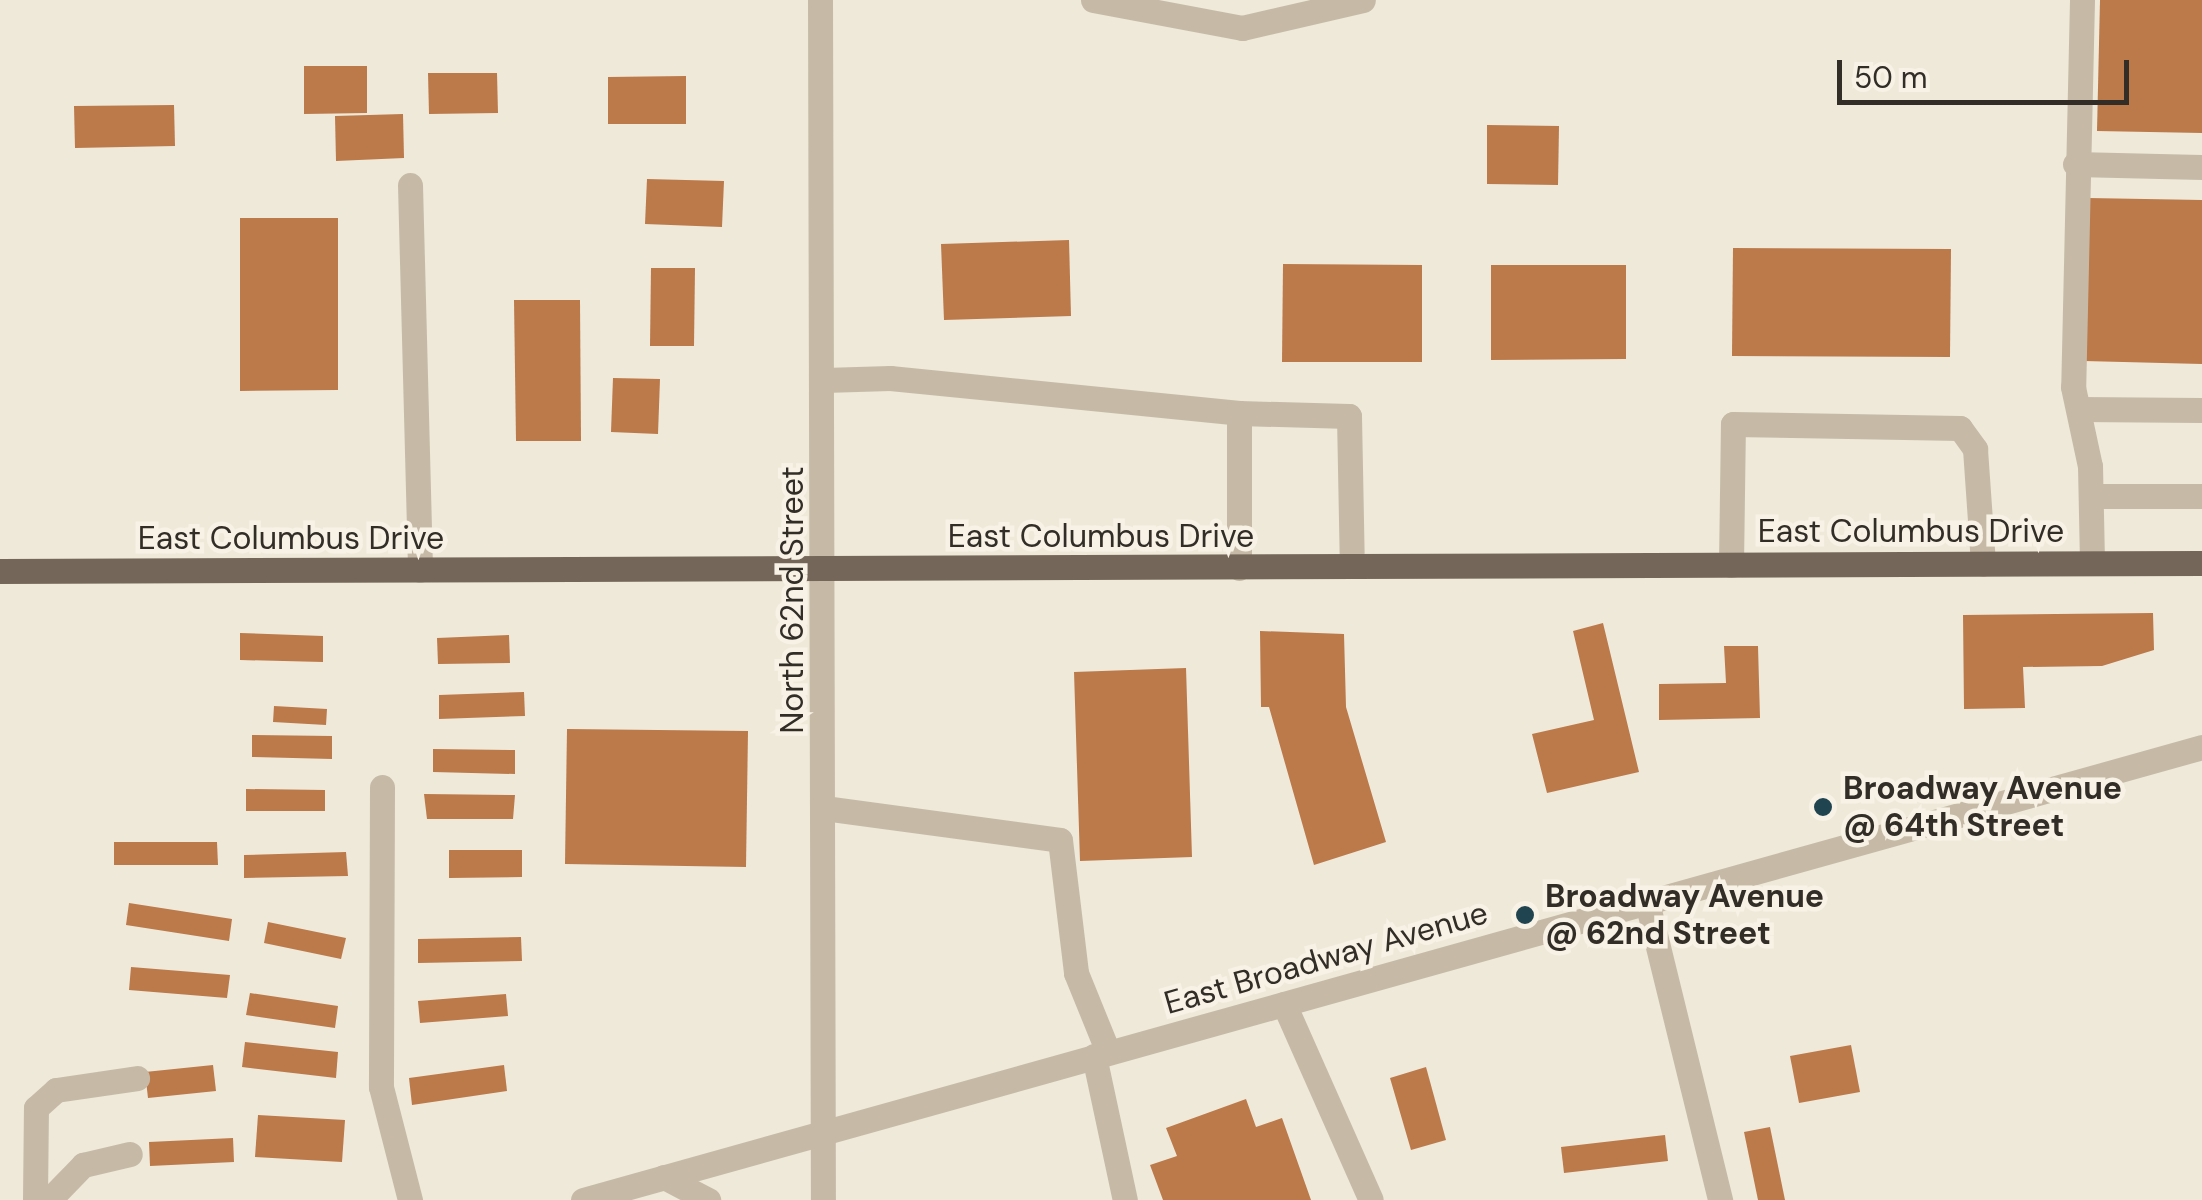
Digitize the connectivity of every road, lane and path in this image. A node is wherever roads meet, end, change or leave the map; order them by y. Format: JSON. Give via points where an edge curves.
{"nodes":[{"id":1,"x":820,"y":0,"type":"edge"},
{"id":2,"x":1092,"y":0,"type":"edge"},
{"id":3,"x":1363,"y":0,"type":"edge"},
{"id":4,"x":2082,"y":0,"type":"edge"},
{"id":5,"x":2075,"y":164,"type":"junction"},
{"id":6,"x":2202,"y":167,"type":"edge"},
{"id":7,"x":410,"y":184,"type":"dead end"},
{"id":8,"x":824,"y":380,"type":"junction"},
{"id":9,"x":2079,"y":409,"type":"junction"},
{"id":10,"x":2202,"y":410,"type":"edge"},
{"id":11,"x":1239,"y":414,"type":"junction"},
{"id":12,"x":2090,"y":496,"type":"junction"},
{"id":13,"x":2202,"y":496,"type":"edge"},
{"id":14,"x":2202,"y":562,"type":"edge"},
{"id":15,"x":2092,"y":563,"type":"junction"},
{"id":16,"x":1983,"y":564,"type":"junction"},
{"id":17,"x":1731,"y":565,"type":"junction"},
{"id":18,"x":1352,"y":566,"type":"junction"},
{"id":19,"x":1239,"y":568,"type":"junction"},
{"id":20,"x":420,"y":570,"type":"junction"},
{"id":21,"x":826,"y":570,"type":"junction"},
{"id":22,"x":0,"y":571,"type":"edge"},
{"id":23,"x":2202,"y":748,"type":"edge"},
{"id":24,"x":382,"y":786,"type":"dead end"},
{"id":25,"x":824,"y":808,"type":"junction"},
{"id":26,"x":1647,"y":902,"type":"junction"},
{"id":27,"x":1284,"y":1004,"type":"junction"},
{"id":28,"x":1101,"y":1054,"type":"junction"},
{"id":29,"x":137,"y":1078,"type":"dead end"},
{"id":30,"x":822,"y":1132,"type":"junction"},
{"id":31,"x":130,"y":1154,"type":"dead end"},
{"id":32,"x":664,"y":1177,"type":"junction"},
{"id":33,"x":35,"y":1200,"type":"edge"},
{"id":34,"x":49,"y":1200,"type":"edge"},
{"id":35,"x":410,"y":1200,"type":"edge"},
{"id":36,"x":583,"y":1200,"type":"edge"},
{"id":37,"x":708,"y":1200,"type":"edge"},
{"id":38,"x":823,"y":1200,"type":"edge"},
{"id":39,"x":1126,"y":1200,"type":"edge"},
{"id":40,"x":1371,"y":1200,"type":"edge"},
{"id":41,"x":1720,"y":1200,"type":"edge"}],
"edges":[{"from":1,"to":8,"type":"street","name":"North 62nd Street"},
{"from":2,"to":3,"type":"street","via":[[1242,28]]},
{"from":4,"to":5,"type":"street"},
{"from":5,"to":6,"type":"street"},
{"from":5,"to":9,"type":"street"},
{"from":7,"to":20,"type":"street"},
{"from":8,"to":11,"type":"street","via":[[890,378]]},
{"from":8,"to":21,"type":"street","name":"North 62nd Street"},
{"from":9,"to":10,"type":"street"},
{"from":9,"to":12,"type":"street"},
{"from":11,"to":18,"type":"street","via":[[1350,416]]},
{"from":11,"to":19,"type":"street"},
{"from":12,"to":13,"type":"street"},
{"from":12,"to":15,"type":"street"},
{"from":14,"to":15,"type":"main road","name":"East Columbus Drive"},
{"from":15,"to":16,"type":"main road","name":"East Columbus Drive"},
{"from":16,"to":17,"type":"main road","name":"East Columbus Drive"},
{"from":16,"to":17,"type":"street","via":[[1974,449],[1960,428],[1733,424]]},
{"from":17,"to":18,"type":"main road","name":"East Columbus Drive"},
{"from":18,"to":19,"type":"main road","name":"East Columbus Drive"},
{"from":19,"to":21,"type":"main road","name":"East Columbus Drive"},
{"from":20,"to":21,"type":"main road","name":"East Columbus Drive"},
{"from":20,"to":22,"type":"main road","name":"East Columbus Drive"},
{"from":21,"to":25,"type":"street","name":"North 62nd Street"},
{"from":23,"to":26,"type":"street","name":"East Broadway Avenue"},
{"from":24,"to":35,"type":"street","via":[[380,1070]]},
{"from":25,"to":28,"type":"street","via":[[1060,840],[1076,973]]},
{"from":25,"to":30,"type":"street","name":"North 62nd Street"},
{"from":26,"to":27,"type":"street","name":"East Broadway Avenue"},
{"from":26,"to":41,"type":"street"},
{"from":27,"to":28,"type":"street","name":"East Broadway Avenue"},
{"from":27,"to":40,"type":"street"},
{"from":28,"to":30,"type":"street","name":"East Broadway Avenue"},
{"from":28,"to":39,"type":"street"},
{"from":29,"to":33,"type":"street","via":[[56,1090],[36,1108]]},
{"from":30,"to":32,"type":"street","name":"East Broadway Avenue"},
{"from":30,"to":38,"type":"street","name":"North 62nd Street"},
{"from":31,"to":34,"type":"street","via":[[82,1165]]},
{"from":32,"to":36,"type":"street","name":"East Broadway Avenue"},
{"from":32,"to":37,"type":"street"}]}
